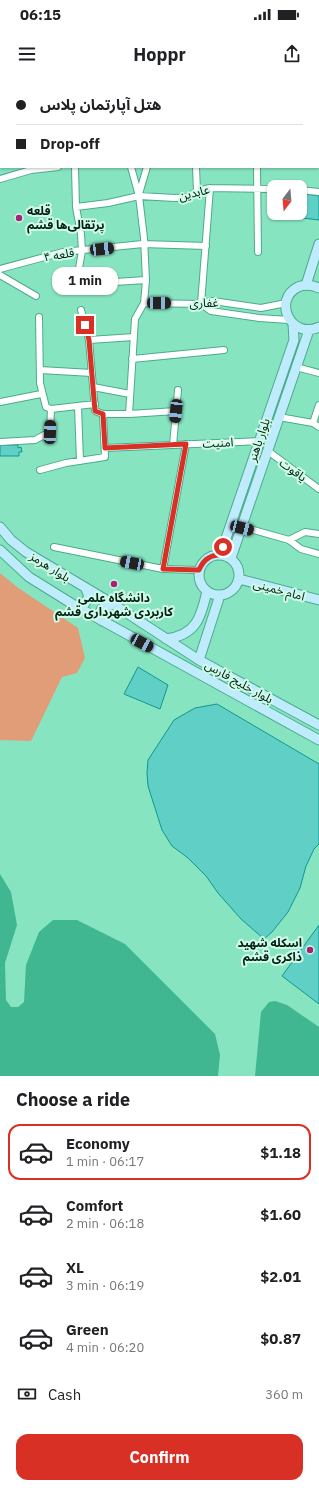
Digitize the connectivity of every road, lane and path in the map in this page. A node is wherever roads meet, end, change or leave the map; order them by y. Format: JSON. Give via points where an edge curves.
{"nodes":[{"id":1,"x":49,"y":168,"type":"edge"},
{"id":2,"x":75,"y":168,"type":"edge"},
{"id":3,"x":131,"y":168,"type":"edge"},
{"id":4,"x":147,"y":168,"type":"edge"},
{"id":5,"x":196,"y":168,"type":"edge"},
{"id":6,"x":257,"y":168,"type":"edge"},
{"id":7,"x":0,"y":179,"type":"edge"},
{"id":8,"x":210,"y":188,"type":"junction"},
{"id":9,"x":257,"y":189,"type":"junction"},
{"id":10,"x":267,"y":189,"type":"edge"},
{"id":11,"x":307,"y":191,"type":"edge"},
{"id":12,"x":197,"y":192,"type":"junction"},
{"id":13,"x":319,"y":192,"type":"edge"},
{"id":14,"x":139,"y":196,"type":"junction"},
{"id":15,"x":76,"y":207,"type":"junction"},
{"id":16,"x":143,"y":244,"type":"junction"},
{"id":17,"x":319,"y":244,"type":"edge"},
{"id":18,"x":206,"y":246,"type":"junction"},
{"id":19,"x":82,"y":251,"type":"junction"},
{"id":20,"x":258,"y":252,"type":"dead end"},
{"id":21,"x":0,"y":269,"type":"edge"},
{"id":22,"x":0,"y":274,"type":"edge"},
{"id":23,"x":78,"y":274,"type":"junction"},
{"id":24,"x":146,"y":280,"type":"junction"},
{"id":25,"x":64,"y":283,"type":"dead end"},
{"id":26,"x":306,"y":285,"type":"junction"},
{"id":27,"x":319,"y":288,"type":"edge"},
{"id":28,"x":36,"y":296,"type":"dead end"},
{"id":29,"x":144,"y":303,"type":"junction"},
{"id":30,"x":286,"y":303,"type":"junction"},
{"id":31,"x":201,"y":304,"type":"junction"},
{"id":32,"x":81,"y":310,"type":"dead end"},
{"id":33,"x":39,"y":317,"type":"dead end"},
{"id":34,"x":291,"y":322,"type":"junction"},
{"id":35,"x":319,"y":327,"type":"edge"},
{"id":36,"x":309,"y":330,"type":"junction"},
{"id":37,"x":134,"y":337,"type":"junction"},
{"id":38,"x":89,"y":340,"type":"junction"},
{"id":39,"x":224,"y":350,"type":"dead end"},
{"id":40,"x":132,"y":359,"type":"junction"},
{"id":41,"x":296,"y":366,"type":"junction"},
{"id":42,"x":40,"y":370,"type":"junction"},
{"id":43,"x":92,"y":373,"type":"junction"},
{"id":44,"x":319,"y":373,"type":"edge"},
{"id":45,"x":93,"y":386,"type":"junction"},
{"id":46,"x":178,"y":390,"type":"dead end"},
{"id":47,"x":41,"y":394,"type":"junction"},
{"id":48,"x":130,"y":394,"type":"junction"},
{"id":49,"x":0,"y":402,"type":"edge"},
{"id":50,"x":95,"y":404,"type":"junction"},
{"id":51,"x":78,"y":406,"type":"junction"},
{"id":52,"x":319,"y":406,"type":"edge"},
{"id":53,"x":51,"y":409,"type":"junction"},
{"id":54,"x":176,"y":411,"type":"junction"},
{"id":55,"x":103,"y":414,"type":"junction"},
{"id":56,"x":129,"y":414,"type":"junction"},
{"id":57,"x":279,"y":417,"type":"junction"},
{"id":58,"x":313,"y":423,"type":"junction"},
{"id":59,"x":319,"y":427,"type":"edge"},
{"id":60,"x":259,"y":441,"type":"junction"},
{"id":61,"x":0,"y":442,"type":"edge"},
{"id":62,"x":186,"y":444,"type":"junction"},
{"id":63,"x":172,"y":445,"type":"junction"},
{"id":64,"x":105,"y":448,"type":"junction"},
{"id":65,"x":268,"y":451,"type":"junction"},
{"id":66,"x":80,"y":461,"type":"junction"},
{"id":67,"x":40,"y":470,"type":"dead end"},
{"id":68,"x":319,"y":489,"type":"edge"},
{"id":69,"x":0,"y":527,"type":"edge"},
{"id":70,"x":242,"y":528,"type":"junction"},
{"id":71,"x":319,"y":534,"type":"edge"},
{"id":72,"x":289,"y":540,"type":"junction"},
{"id":73,"x":54,"y":547,"type":"dead end"},
{"id":74,"x":0,"y":550,"type":"edge"},
{"id":75,"x":319,"y":554,"type":"edge"},
{"id":76,"x":218,"y":555,"type":"junction"},
{"id":77,"x":231,"y":558,"type":"junction"},
{"id":78,"x":163,"y":569,"type":"junction"},
{"id":79,"x":199,"y":570,"type":"junction"},
{"id":80,"x":239,"y":579,"type":"junction"},
{"id":81,"x":86,"y":589,"type":"junction"},
{"id":82,"x":207,"y":591,"type":"junction"},
{"id":83,"x":220,"y":595,"type":"junction"},
{"id":84,"x":319,"y":600,"type":"edge"},
{"id":85,"x":113,"y":604,"type":"junction"},
{"id":86,"x":74,"y":605,"type":"junction"},
{"id":87,"x":102,"y":621,"type":"junction"},
{"id":88,"x":166,"y":639,"type":"junction"},
{"id":89,"x":199,"y":660,"type":"junction"},
{"id":90,"x":195,"y":671,"type":"joint"},
{"id":91,"x":319,"y":725,"type":"edge"},
{"id":92,"x":319,"y":740,"type":"edge"}],
"edges":[{"from":1,"to":7,"type":"street"},
{"from":2,"to":15,"type":"street"},
{"from":3,"to":14,"type":"street"},
{"from":4,"to":14,"type":"street"},
{"from":5,"to":12,"type":"street"},
{"from":6,"to":9,"type":"street"},
{"from":8,"to":9,"type":"street","name":"عابدین"},
{"from":8,"to":12,"type":"street","name":"عابدین"},
{"from":8,"to":18,"type":"street"},
{"from":9,"to":10,"type":"street","name":"عابدین"},
{"from":9,"to":20,"type":"street"},
{"from":11,"to":13,"type":"street"},
{"from":12,"to":14,"type":"street","name":"عابدین","via":[[188,197],[175,198]]},
{"from":14,"to":15,"type":"street","name":"عابدین"},
{"from":14,"to":16,"type":"street"},
{"from":15,"to":19,"type":"street"},
{"from":16,"to":18,"type":"street","name":"قلعه ۴"},
{"from":16,"to":19,"type":"street","name":"قلعه ۴"},
{"from":16,"to":24,"type":"street"},
{"from":17,"to":26,"type":"main road"},
{"from":18,"to":31,"type":"street"},
{"from":19,"to":21,"type":"street","name":"قلعه ۴","via":[[63,252]]},
{"from":19,"to":23,"type":"street"},
{"from":22,"to":28,"type":"street"},
{"from":23,"to":24,"type":"street","via":[[99,283]]},
{"from":23,"to":25,"type":"street"},
{"from":24,"to":29,"type":"street"},
{"from":26,"to":27,"type":"main road"},
{"from":26,"to":30,"type":"main road","via":[[290,293]]},
{"from":29,"to":31,"type":"street","name":"غفاری"},
{"from":29,"to":37,"type":"street","via":[[135,319]]},
{"from":30,"to":31,"type":"street","name":"غفاری","via":[[261,308],[213,301]]},
{"from":30,"to":34,"type":"main road","name":"بلوار باهنر","via":[[287,315]]},
{"from":31,"to":34,"type":"street","via":[[211,311]]},
{"from":32,"to":38,"type":"street"},
{"from":33,"to":42,"type":"street"},
{"from":34,"to":36,"type":"main road"},
{"from":34,"to":60,"type":"main road","name":"بلوار باهنر","via":[[294,340]]},
{"from":35,"to":36,"type":"main road"},
{"from":36,"to":41,"type":"main road","name":"بلوار باهنر"},
{"from":37,"to":38,"type":"street"},
{"from":37,"to":40,"type":"street"},
{"from":38,"to":43,"type":"street"},
{"from":39,"to":40,"type":"street"},
{"from":40,"to":48,"type":"street"},
{"from":41,"to":44,"type":"street"},
{"from":41,"to":57,"type":"main road","name":"بلوار باهنر"},
{"from":42,"to":43,"type":"street"},
{"from":42,"to":47,"type":"street"},
{"from":43,"to":45,"type":"street"},
{"from":45,"to":48,"type":"street"},
{"from":45,"to":50,"type":"street"},
{"from":46,"to":54,"type":"street"},
{"from":47,"to":49,"type":"street"},
{"from":47,"to":53,"type":"street","via":[[46,407]]},
{"from":48,"to":56,"type":"street"},
{"from":50,"to":51,"type":"street"},
{"from":50,"to":55,"type":"street","via":[[95,411]]},
{"from":51,"to":53,"type":"street"},
{"from":51,"to":66,"type":"street"},
{"from":52,"to":58,"type":"street"},
{"from":53,"to":61,"type":"street","via":[[50,432],[35,440]]},
{"from":54,"to":56,"type":"street"},
{"from":54,"to":63,"type":"street"},
{"from":55,"to":56,"type":"street"},
{"from":55,"to":64,"type":"street"},
{"from":57,"to":58,"type":"street"},
{"from":57,"to":65,"type":"main road","name":"بلوار باهنر"},
{"from":58,"to":59,"type":"street"},
{"from":60,"to":62,"type":"street","name":"امنیت"},
{"from":60,"to":76,"type":"main road","name":"بلوار باهنر"},
{"from":62,"to":63,"type":"street","name":"امنیت"},
{"from":62,"to":78,"type":"street"},
{"from":63,"to":64,"type":"street","name":"امنیت"},
{"from":64,"to":66,"type":"street","via":[[105,457]]},
{"from":65,"to":68,"type":"street","name":"یاقوت"},
{"from":65,"to":70,"type":"main road","name":"بلوار باهنر"},
{"from":66,"to":67,"type":"street"},
{"from":69,"to":81,"type":"main road","name":"بلوار هرمز","via":[[26,552]]},
{"from":70,"to":72,"type":"street"},
{"from":70,"to":77,"type":"main road","name":"بلوار باهنر"},
{"from":71,"to":72,"type":"street","via":[[305,532]]},
{"from":72,"to":75,"type":"street","via":[[300,549]]},
{"from":73,"to":78,"type":"street"},
{"from":74,"to":86,"type":"main road","name":"بلوار هرمز","via":[[29,576]]},
{"from":76,"to":77,"type":"main road"},
{"from":76,"to":79,"type":"main road","via":[[208,558]]},
{"from":77,"to":80,"type":"main road","via":[[238,568]]},
{"from":78,"to":79,"type":"street"},
{"from":79,"to":82,"type":"main road","via":[[200,582]]},
{"from":80,"to":83,"type":"main road","via":[[230,592]]},
{"from":80,"to":84,"type":"main road","name":"امام خمینی"},
{"from":81,"to":85,"type":"main road","name":"بلوار هرمز"},
{"from":81,"to":86,"type":"main road","via":[[86,602],[82,606]]},
{"from":82,"to":83,"type":"main road"},
{"from":82,"to":88,"type":"main road","via":[[194,626],[185,634]]},
{"from":83,"to":89,"type":"main road","name":"بلوار خلیج فارس"},
{"from":85,"to":87,"type":"main road","via":[[104,606],[101,610]]},
{"from":85,"to":88,"type":"main road","name":"بلوار هرمز"},
{"from":86,"to":87,"type":"main road","name":"بلوار هرمز"},
{"from":87,"to":90,"type":"main road","name":"بلوار هرمز"},
{"from":88,"to":89,"type":"main road","name":"بلوار هرمز"},
{"from":89,"to":91,"type":"main road","name":"بلوار خلیج فارس"},
{"from":90,"to":92,"type":"main road","name":"بلوار خلیج فارس"}]}
